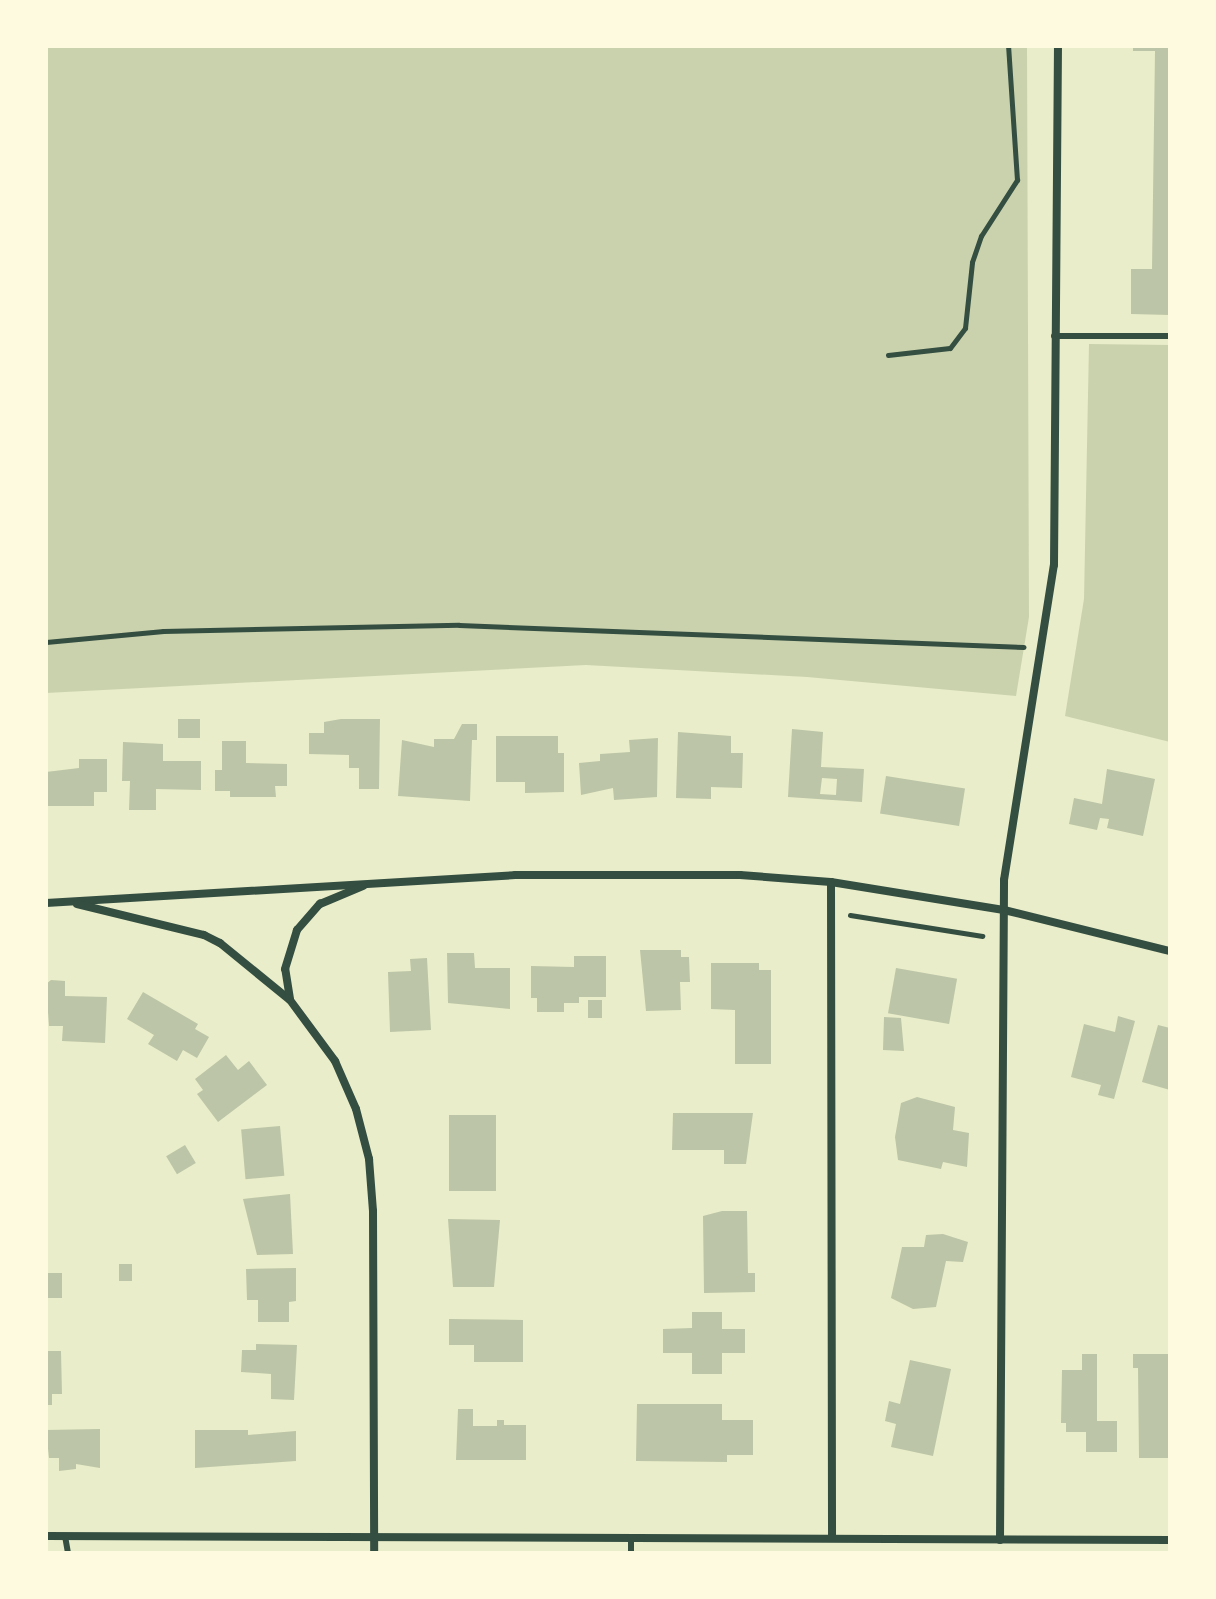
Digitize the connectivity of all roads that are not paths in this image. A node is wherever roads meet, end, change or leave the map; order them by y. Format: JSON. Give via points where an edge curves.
{"nodes":[{"id":1,"x":1058,"y":46,"type":"edge"},
{"id":2,"x":1054,"y":336,"type":"junction"},
{"id":3,"x":1170,"y":336,"type":"edge"},
{"id":4,"x":373,"y":882,"type":"junction"},
{"id":5,"x":831,"y":882,"type":"junction"},
{"id":6,"x":68,"y":902,"type":"junction"},
{"id":7,"x":46,"y":903,"type":"edge"},
{"id":8,"x":1004,"y":910,"type":"junction"},
{"id":9,"x":1170,"y":951,"type":"edge"},
{"id":10,"x":290,"y":1000,"type":"junction"},
{"id":11,"x":46,"y":1536,"type":"edge"},
{"id":12,"x":65,"y":1536,"type":"junction"},
{"id":13,"x":373,"y":1536,"type":"junction"},
{"id":14,"x":631,"y":1536,"type":"junction"},
{"id":15,"x":832,"y":1537,"type":"junction"},
{"id":16,"x":1000,"y":1540,"type":"junction"},
{"id":17,"x":1170,"y":1540,"type":"edge"},
{"id":18,"x":68,"y":1553,"type":"edge"},
{"id":19,"x":374,"y":1553,"type":"edge"},
{"id":20,"x":631,"y":1553,"type":"edge"}],
"edges":[{"from":1,"to":2,"type":"street"},
{"from":2,"to":3,"type":"lane"},
{"from":2,"to":8,"type":"street","via":[[1054,565],[1045,648],[1009,824]]},
{"from":4,"to":5,"type":"street","via":[[653,871]]},
{"from":4,"to":6,"type":"street"},
{"from":4,"to":10,"type":"street","via":[[320,904],[297,930],[285,969]]},
{"from":5,"to":8,"type":"street"},
{"from":5,"to":15,"type":"street"},
{"from":6,"to":7,"type":"street"},
{"from":6,"to":10,"type":"street","via":[[204,935],[254,967]]},
{"from":8,"to":9,"type":"street"},
{"from":8,"to":16,"type":"street"},
{"from":10,"to":13,"type":"street","via":[[335,1061],[356,1109],[369,1159]]},
{"from":11,"to":12,"type":"street"},
{"from":12,"to":13,"type":"street"},
{"from":12,"to":18,"type":"lane"},
{"from":13,"to":14,"type":"street"},
{"from":13,"to":19,"type":"street"},
{"from":14,"to":15,"type":"street"},
{"from":14,"to":20,"type":"lane"},
{"from":15,"to":16,"type":"street"},
{"from":16,"to":17,"type":"street"}]}
